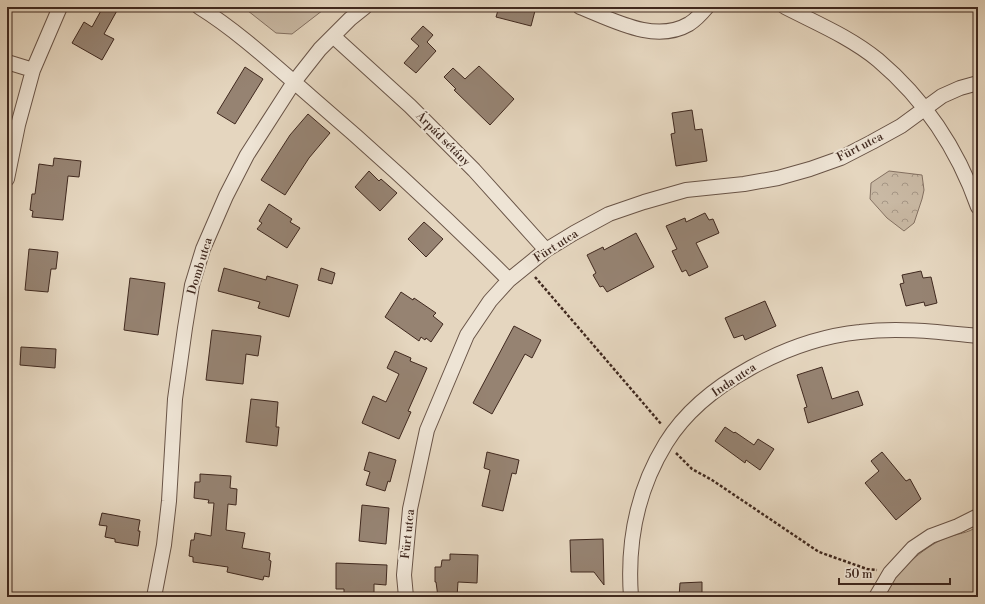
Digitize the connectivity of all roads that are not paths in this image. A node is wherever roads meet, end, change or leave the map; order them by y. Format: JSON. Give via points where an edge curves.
{"nodes":[{"id":1,"x":60,"y":7,"type":"edge"},
{"id":2,"x":199,"y":7,"type":"edge"},
{"id":3,"x":365,"y":7,"type":"edge"},
{"id":4,"x":580,"y":7,"type":"edge"},
{"id":5,"x":707,"y":7,"type":"edge"},
{"id":6,"x":785,"y":7,"type":"edge"},
{"id":7,"x":332,"y":36,"type":"junction"},
{"id":8,"x":7,"y":62,"type":"edge"},
{"id":9,"x":33,"y":70,"type":"junction"},
{"id":10,"x":294,"y":82,"type":"junction"},
{"id":11,"x":978,"y":83,"type":"edge"},
{"id":12,"x":925,"y":108,"type":"junction"},
{"id":13,"x":7,"y":178,"type":"edge"},
{"id":14,"x":978,"y":207,"type":"edge"},
{"id":15,"x":546,"y":250,"type":"junction"},
{"id":16,"x":509,"y":280,"type":"junction"},
{"id":17,"x":978,"y":336,"type":"edge"},
{"id":18,"x":978,"y":516,"type":"edge"},
{"id":19,"x":154,"y":597,"type":"edge"},
{"id":20,"x":406,"y":597,"type":"edge"},
{"id":21,"x":631,"y":597,"type":"edge"},
{"id":22,"x":876,"y":597,"type":"edge"}],
"edges":[{"from":1,"to":9,"type":"street"},
{"from":2,"to":10,"type":"street","via":[[238,35]]},
{"from":3,"to":7,"type":"street","name":"Domb utca"},
{"from":4,"to":5,"type":"street","via":[[639,30],[659,32],[688,24]]},
{"from":6,"to":12,"type":"street","via":[[837,34],[877,60]]},
{"from":7,"to":10,"type":"street","name":"Domb utca"},
{"from":7,"to":15,"type":"street","name":"Árpád sétány","via":[[416,111]]},
{"from":8,"to":9,"type":"street"},
{"from":9,"to":13,"type":"street"},
{"from":10,"to":16,"type":"street","via":[[366,144]]},
{"from":10,"to":19,"type":"street","name":"Domb utca","via":[[246,155],[203,249],[192,285],[175,399],[164,545]]},
{"from":11,"to":12,"type":"street","name":"Fürt utca","via":[[942,96]]},
{"from":12,"to":14,"type":"street","via":[[955,154]]},
{"from":12,"to":15,"type":"street","name":"Fürt utca","via":[[901,126],[841,158],[778,178],[686,190],[644,202],[609,214]]},
{"from":15,"to":16,"type":"street","name":"Fürt utca"},
{"from":16,"to":20,"type":"street","name":"Fürt utca","via":[[490,301],[467,335],[427,430],[410,509],[404,575]]},
{"from":17,"to":21,"type":"street","name":"Inda utca","via":[[882,330],[832,336],[796,347],[747,370],[723,385],[703,401],[668,439],[651,471],[631,539]]},
{"from":18,"to":22,"type":"street","via":[[932,536],[913,548],[890,573]]}]}
